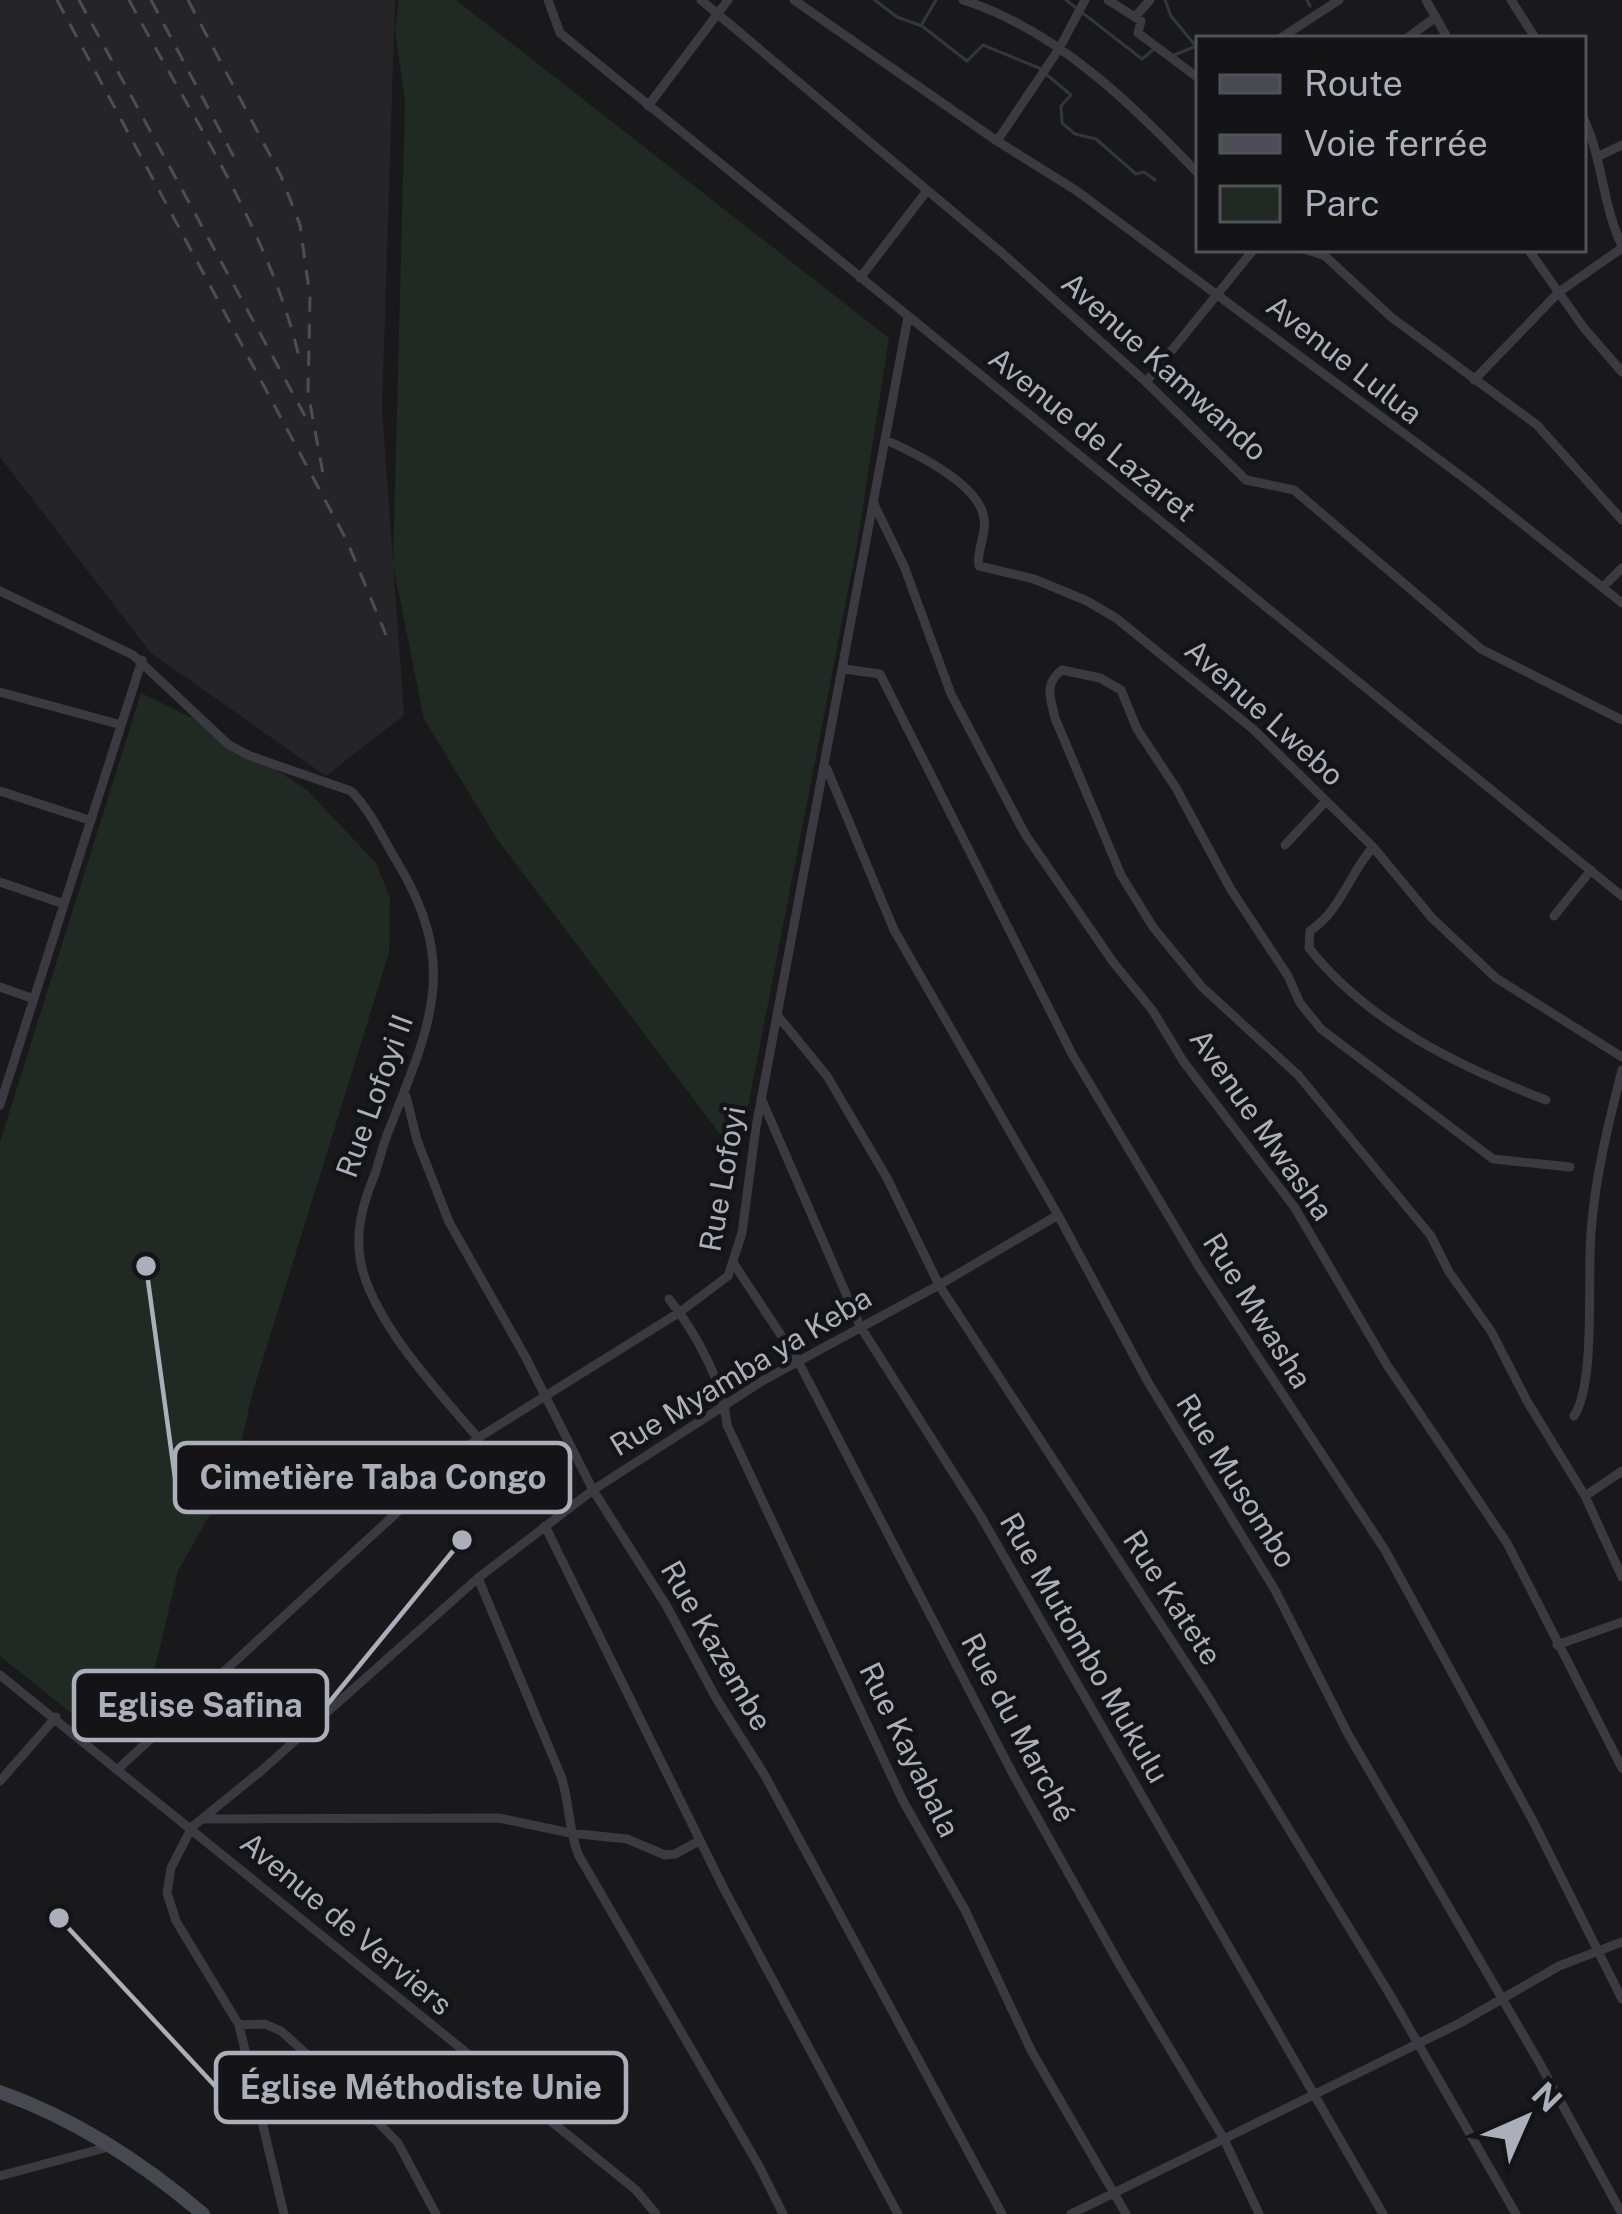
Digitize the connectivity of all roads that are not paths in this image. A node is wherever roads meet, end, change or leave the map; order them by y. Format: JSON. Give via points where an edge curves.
{"nodes":[{"id":1,"x":548,"y":0,"type":"edge"},
{"id":2,"x":701,"y":0,"type":"edge"},
{"id":3,"x":728,"y":0,"type":"edge"},
{"id":4,"x":794,"y":0,"type":"edge"},
{"id":5,"x":964,"y":0,"type":"edge"},
{"id":6,"x":1085,"y":0,"type":"edge"},
{"id":7,"x":1108,"y":0,"type":"edge"},
{"id":8,"x":1150,"y":0,"type":"edge"},
{"id":9,"x":1339,"y":0,"type":"edge"},
{"id":10,"x":1426,"y":0,"type":"edge"},
{"id":11,"x":1511,"y":0,"type":"edge"},
{"id":12,"x":987,"y":3,"type":"edge"},
{"id":13,"x":717,"y":13,"type":"junction"},
{"id":14,"x":1135,"y":17,"type":"junction"},
{"id":15,"x":1436,"y":17,"type":"junction"},
{"id":16,"x":1301,"y":25,"type":"junction"},
{"id":17,"x":1284,"y":36,"type":"edge"},
{"id":18,"x":1309,"y":36,"type":"edge"},
{"id":19,"x":1410,"y":36,"type":"edge"},
{"id":20,"x":1446,"y":36,"type":"edge"},
{"id":21,"x":1534,"y":36,"type":"edge"},
{"id":22,"x":1059,"y":49,"type":"junction"},
{"id":23,"x":1196,"y":76,"type":"edge"},
{"id":24,"x":647,"y":106,"type":"junction"},
{"id":25,"x":997,"y":141,"type":"junction"},
{"id":26,"x":1588,"y":141,"type":"edge"},
{"id":27,"x":1622,"y":146,"type":"edge"},
{"id":28,"x":1599,"y":156,"type":"junction"},
{"id":29,"x":1196,"y":167,"type":"edge"},
{"id":30,"x":926,"y":191,"type":"junction"},
{"id":31,"x":1622,"y":247,"type":"edge"},
{"id":32,"x":1252,"y":252,"type":"edge"},
{"id":33,"x":1324,"y":252,"type":"edge"},
{"id":34,"x":1530,"y":252,"type":"edge"},
{"id":35,"x":860,"y":278,"type":"junction"},
{"id":36,"x":1559,"y":292,"type":"junction"},
{"id":37,"x":1219,"y":294,"type":"junction"},
{"id":38,"x":908,"y":317,"type":"junction"},
{"id":39,"x":1622,"y":372,"type":"edge"},
{"id":40,"x":1474,"y":380,"type":"junction"},
{"id":41,"x":1146,"y":382,"type":"junction"},
{"id":42,"x":886,"y":440,"type":"junction"},
{"id":43,"x":874,"y":504,"type":"junction"},
{"id":44,"x":1622,"y":520,"type":"edge"},
{"id":45,"x":1622,"y":568,"type":"edge"},
{"id":46,"x":1603,"y":587,"type":"junction"},
{"id":47,"x":0,"y":591,"type":"edge"},
{"id":48,"x":1622,"y":603,"type":"edge"},
{"id":49,"x":142,"y":660,"type":"junction"},
{"id":50,"x":844,"y":670,"type":"junction"},
{"id":51,"x":0,"y":692,"type":"edge"},
{"id":52,"x":1622,"y":720,"type":"edge"},
{"id":53,"x":118,"y":724,"type":"junction"},
{"id":54,"x":825,"y":765,"type":"junction"},
{"id":55,"x":0,"y":790,"type":"edge"},
{"id":56,"x":1326,"y":801,"type":"junction"},
{"id":57,"x":89,"y":820,"type":"junction"},
{"id":58,"x":1285,"y":845,"type":"dead end"},
{"id":59,"x":1373,"y":847,"type":"junction"},
{"id":60,"x":1592,"y":870,"type":"junction"},
{"id":61,"x":0,"y":882,"type":"edge"},
{"id":62,"x":1622,"y":896,"type":"edge"},
{"id":63,"x":64,"y":904,"type":"junction"},
{"id":64,"x":1554,"y":916,"type":"dead end"},
{"id":65,"x":0,"y":987,"type":"edge"},
{"id":66,"x":34,"y":999,"type":"junction"},
{"id":67,"x":778,"y":1016,"type":"junction"},
{"id":68,"x":1622,"y":1057,"type":"edge"},
{"id":69,"x":1622,"y":1070,"type":"edge"},
{"id":70,"x":2,"y":1089,"type":"edge"},
{"id":71,"x":406,"y":1096,"type":"junction"},
{"id":72,"x":761,"y":1098,"type":"junction"},
{"id":73,"x":1546,"y":1100,"type":"dead end"},
{"id":74,"x":0,"y":1105,"type":"edge"},
{"id":75,"x":1570,"y":1167,"type":"dead end"},
{"id":76,"x":1058,"y":1214,"type":"junction"},
{"id":77,"x":734,"y":1264,"type":"junction"},
{"id":78,"x":939,"y":1285,"type":"junction"},
{"id":79,"x":669,"y":1299,"type":"dead end"},
{"id":80,"x":680,"y":1312,"type":"junction"},
{"id":81,"x":860,"y":1326,"type":"junction"},
{"id":82,"x":798,"y":1361,"type":"junction"},
{"id":83,"x":546,"y":1396,"type":"junction"},
{"id":84,"x":725,"y":1404,"type":"junction"},
{"id":85,"x":1574,"y":1416,"type":"dead end"},
{"id":86,"x":478,"y":1438,"type":"junction"},
{"id":87,"x":1622,"y":1471,"type":"edge"},
{"id":88,"x":592,"y":1490,"type":"junction"},
{"id":89,"x":1585,"y":1496,"type":"junction"},
{"id":90,"x":545,"y":1526,"type":"junction"},
{"id":91,"x":1622,"y":1576,"type":"edge"},
{"id":92,"x":478,"y":1578,"type":"junction"},
{"id":93,"x":1622,"y":1622,"type":"edge"},
{"id":94,"x":1557,"y":1646,"type":"junction"},
{"id":95,"x":0,"y":1675,"type":"edge"},
{"id":96,"x":56,"y":1717,"type":"junction"},
{"id":97,"x":119,"y":1768,"type":"junction"},
{"id":98,"x":1622,"y":1768,"type":"edge"},
{"id":99,"x":0,"y":1781,"type":"edge"},
{"id":100,"x":203,"y":1819,"type":"junction"},
{"id":101,"x":192,"y":1827,"type":"junction"},
{"id":102,"x":570,"y":1833,"type":"junction"},
{"id":103,"x":700,"y":1841,"type":"junction"},
{"id":104,"x":1622,"y":1942,"type":"edge"},
{"id":105,"x":1598,"y":1949,"type":"junction"},
{"id":106,"x":1622,"y":1999,"type":"edge"},
{"id":107,"x":1502,"y":2000,"type":"junction"},
{"id":108,"x":239,"y":2025,"type":"junction"},
{"id":109,"x":1419,"y":2044,"type":"junction"},
{"id":110,"x":0,"y":2092,"type":"edge"},
{"id":111,"x":1314,"y":2096,"type":"junction"},
{"id":112,"x":1223,"y":2139,"type":"junction"},
{"id":113,"x":112,"y":2146,"type":"junction"},
{"id":114,"x":0,"y":2176,"type":"edge"},
{"id":115,"x":1115,"y":2191,"type":"junction"},
{"id":116,"x":203,"y":2214,"type":"edge"},
{"id":117,"x":284,"y":2214,"type":"edge"},
{"id":118,"x":436,"y":2214,"type":"edge"},
{"id":119,"x":656,"y":2214,"type":"edge"},
{"id":120,"x":783,"y":2214,"type":"edge"},
{"id":121,"x":898,"y":2214,"type":"edge"},
{"id":122,"x":1002,"y":2214,"type":"edge"},
{"id":123,"x":1071,"y":2214,"type":"edge"},
{"id":124,"x":1126,"y":2214,"type":"edge"},
{"id":125,"x":1259,"y":2214,"type":"edge"},
{"id":126,"x":1383,"y":2214,"type":"edge"},
{"id":127,"x":1516,"y":2214,"type":"edge"},
{"id":128,"x":1622,"y":2214,"type":"edge"}],
"edges":[{"from":1,"to":24,"type":"street","name":"Avenue de Lazaret","via":[[560,33]]},
{"from":2,"to":13,"type":"street","name":"Avenue Kamwando"},
{"from":3,"to":13,"type":"street"},
{"from":4,"to":25,"type":"street","name":"Avenue Lulua"},
{"from":5,"to":12,"type":"street"},
{"from":6,"to":22,"type":"street"},
{"from":7,"to":14,"type":"street"},
{"from":8,"to":14,"type":"street"},
{"from":9,"to":16,"type":"street"},
{"from":10,"to":15,"type":"street"},
{"from":11,"to":21,"type":"street"},
{"from":12,"to":22,"type":"street"},
{"from":13,"to":24,"type":"street"},
{"from":13,"to":30,"type":"street","name":"Avenue Kamwando"},
{"from":14,"to":23,"type":"street","via":[[1139,34]]},
{"from":15,"to":19,"type":"street"},
{"from":15,"to":20,"type":"street"},
{"from":16,"to":17,"type":"street"},
{"from":16,"to":18,"type":"street"},
{"from":22,"to":25,"type":"street"},
{"from":22,"to":29,"type":"street"},
{"from":24,"to":35,"type":"street","name":"Avenue de Lazaret"},
{"from":25,"to":37,"type":"street","name":"Avenue Lulua"},
{"from":26,"to":28,"type":"street"},
{"from":27,"to":28,"type":"street"},
{"from":28,"to":31,"type":"street"},
{"from":30,"to":35,"type":"street"},
{"from":30,"to":41,"type":"street","name":"Avenue Kamwando"},
{"from":31,"to":36,"type":"street"},
{"from":32,"to":37,"type":"street"},
{"from":33,"to":40,"type":"street"},
{"from":34,"to":36,"type":"street"},
{"from":35,"to":38,"type":"street","name":"Avenue de Lazaret"},
{"from":36,"to":39,"type":"street"},
{"from":36,"to":40,"type":"street"},
{"from":37,"to":41,"type":"street"},
{"from":37,"to":46,"type":"street","name":"Avenue Lulua"},
{"from":38,"to":42,"type":"street","name":"Rue Lofoyi"},
{"from":38,"to":60,"type":"street","name":"Avenue de Lazaret"},
{"from":40,"to":44,"type":"street","via":[[1549,436]]},
{"from":41,"to":52,"type":"street","name":"Avenue Kamwando","via":[[1242,476],[1294,490],[1481,649]]},
{"from":42,"to":43,"type":"street","name":"Rue Lofoyi"},
{"from":42,"to":56,"type":"street","name":"Avenue Lwebo","via":[[945,473],[982,508],[979,566],[1034,579],[1116,618],[1209,690]]},
{"from":43,"to":50,"type":"street","name":"Rue Lofoyi"},
{"from":43,"to":94,"type":"street","name":"Avenue Mwasha","via":[[951,694],[1025,834],[1295,1208],[1387,1365],[1507,1543]]},
{"from":45,"to":46,"type":"street"},
{"from":46,"to":48,"type":"street","name":"Avenue Lulua"},
{"from":47,"to":49,"type":"street","name":"Rue Lofoyi II"},
{"from":49,"to":53,"type":"street"},
{"from":49,"to":71,"type":"street","name":"Rue Lofoyi II","via":[[230,745],[351,791],[409,878],[431,941],[435,995]]},
{"from":50,"to":54,"type":"street","name":"Rue Lofoyi"},
{"from":50,"to":105,"type":"street","name":"Rue Mwasha","via":[[880,674],[1072,1054],[1199,1267],[1385,1550]]},
{"from":51,"to":53,"type":"street"},
{"from":53,"to":57,"type":"street"},
{"from":54,"to":67,"type":"street","name":"Rue Lofoyi"},
{"from":54,"to":76,"type":"street","name":"Rue Musombo","via":[[894,930]]},
{"from":55,"to":57,"type":"street"},
{"from":56,"to":58,"type":"street"},
{"from":56,"to":59,"type":"street","name":"Avenue Lwebo"},
{"from":57,"to":63,"type":"street"},
{"from":59,"to":68,"type":"street","name":"Avenue Lwebo","via":[[1496,978]]},
{"from":59,"to":73,"type":"street","via":[[1335,910],[1310,931],[1309,948],[1374,1010],[1440,1052]]},
{"from":60,"to":62,"type":"street","name":"Avenue de Lazaret"},
{"from":60,"to":64,"type":"street"},
{"from":61,"to":63,"type":"street"},
{"from":63,"to":66,"type":"street"},
{"from":65,"to":66,"type":"street"},
{"from":66,"to":70,"type":"street"},
{"from":67,"to":72,"type":"street","name":"Rue Lofoyi"},
{"from":67,"to":78,"type":"street","name":"Rue Katete","via":[[853,1120]]},
{"from":69,"to":85,"type":"street","via":[[1600,1156],[1586,1370]]},
{"from":70,"to":74,"type":"street"},
{"from":71,"to":83,"type":"street","name":"Rue Kazembe","via":[[448,1222]]},
{"from":71,"to":86,"type":"street","name":"Rue Lofoyi II","via":[[364,1196],[363,1273],[404,1349]]},
{"from":72,"to":77,"type":"street","name":"Rue Lofoyi"},
{"from":72,"to":81,"type":"street","name":"Rue Mutombo Mukulu"},
{"from":75,"to":89,"type":"street","via":[[1493,1160],[1322,1029],[1230,888],[1115,685],[1062,670],[1049,684],[1055,718],[1121,875],[1166,946],[1298,1076],[1431,1236]]},
{"from":76,"to":78,"type":"street","name":"Rue Myamba ya Keba"},
{"from":76,"to":107,"type":"street","name":"Rue Musombo"},
{"from":77,"to":80,"type":"street","name":"Rue Lofoyi"},
{"from":77,"to":82,"type":"street","name":"Rue du Marché"},
{"from":78,"to":81,"type":"street","name":"Rue Myamba ya Keba"},
{"from":78,"to":109,"type":"street","name":"Rue Katete","via":[[1207,1695]]},
{"from":79,"to":80,"type":"street","name":"Rue Kayabala"},
{"from":80,"to":83,"type":"street","name":"Rue Lofoyi"},
{"from":80,"to":84,"type":"street","name":"Rue Kayabala"},
{"from":81,"to":82,"type":"street","name":"Rue Myamba ya Keba"},
{"from":81,"to":111,"type":"street","name":"Rue Mutombo Mukulu","via":[[980,1515]]},
{"from":82,"to":84,"type":"street","name":"Rue Myamba ya Keba"},
{"from":82,"to":112,"type":"street","name":"Rue du Marché","via":[[1014,1776]]},
{"from":83,"to":86,"type":"street","name":"Rue Lofoyi"},
{"from":83,"to":88,"type":"street","name":"Rue Kazembe"},
{"from":84,"to":88,"type":"street","name":"Rue Myamba ya Keba"},
{"from":84,"to":115,"type":"street","name":"Rue Kayabala","via":[[727,1425],[903,1802],[1032,2053]]},
{"from":86,"to":97,"type":"street","name":"Rue Lofoyi"},
{"from":87,"to":89,"type":"street"},
{"from":88,"to":90,"type":"street","name":"Rue Myamba ya Keba"},
{"from":88,"to":122,"type":"street","name":"Rue Kazembe","via":[[764,1774]]},
{"from":89,"to":91,"type":"street"},
{"from":90,"to":92,"type":"street","name":"Rue Myamba ya Keba"},
{"from":90,"to":103,"type":"street"},
{"from":92,"to":100,"type":"street","name":"Rue Myamba ya Keba"},
{"from":92,"to":102,"type":"street","via":[[561,1776]]},
{"from":93,"to":94,"type":"street"},
{"from":94,"to":98,"type":"street","name":"Avenue Mwasha"},
{"from":95,"to":96,"type":"street","name":"Avenue de Verviers"},
{"from":96,"to":97,"type":"street","name":"Avenue de Verviers"},
{"from":96,"to":99,"type":"street"},
{"from":97,"to":101,"type":"street","name":"Avenue de Verviers"},
{"from":100,"to":101,"type":"street","name":"Rue Myamba ya Keba"},
{"from":100,"to":102,"type":"street","via":[[480,1816]]},
{"from":101,"to":108,"type":"street","via":[[167,1893]]},
{"from":101,"to":119,"type":"street","name":"Avenue de Verviers"},
{"from":102,"to":103,"type":"street","via":[[627,1839],[665,1855]]},
{"from":102,"to":120,"type":"street"},
{"from":103,"to":121,"type":"street"},
{"from":104,"to":105,"type":"street"},
{"from":105,"to":106,"type":"street","name":"Rue Mwasha"},
{"from":105,"to":107,"type":"street"},
{"from":107,"to":109,"type":"street"},
{"from":107,"to":128,"type":"street","name":"Rue Musombo"},
{"from":108,"to":117,"type":"street"},
{"from":108,"to":118,"type":"street","via":[[281,2031],[350,2092],[398,2143]]},
{"from":109,"to":111,"type":"street"},
{"from":109,"to":127,"type":"street","name":"Rue Katete"},
{"from":110,"to":113,"type":"main road"},
{"from":111,"to":112,"type":"street"},
{"from":111,"to":126,"type":"street","name":"Rue Mutombo Mukulu"},
{"from":112,"to":115,"type":"street"},
{"from":112,"to":125,"type":"street","name":"Rue du Marché"},
{"from":113,"to":114,"type":"street"},
{"from":113,"to":116,"type":"main road"},
{"from":115,"to":123,"type":"street"},
{"from":115,"to":124,"type":"street","name":"Rue Kayabala"}]}
